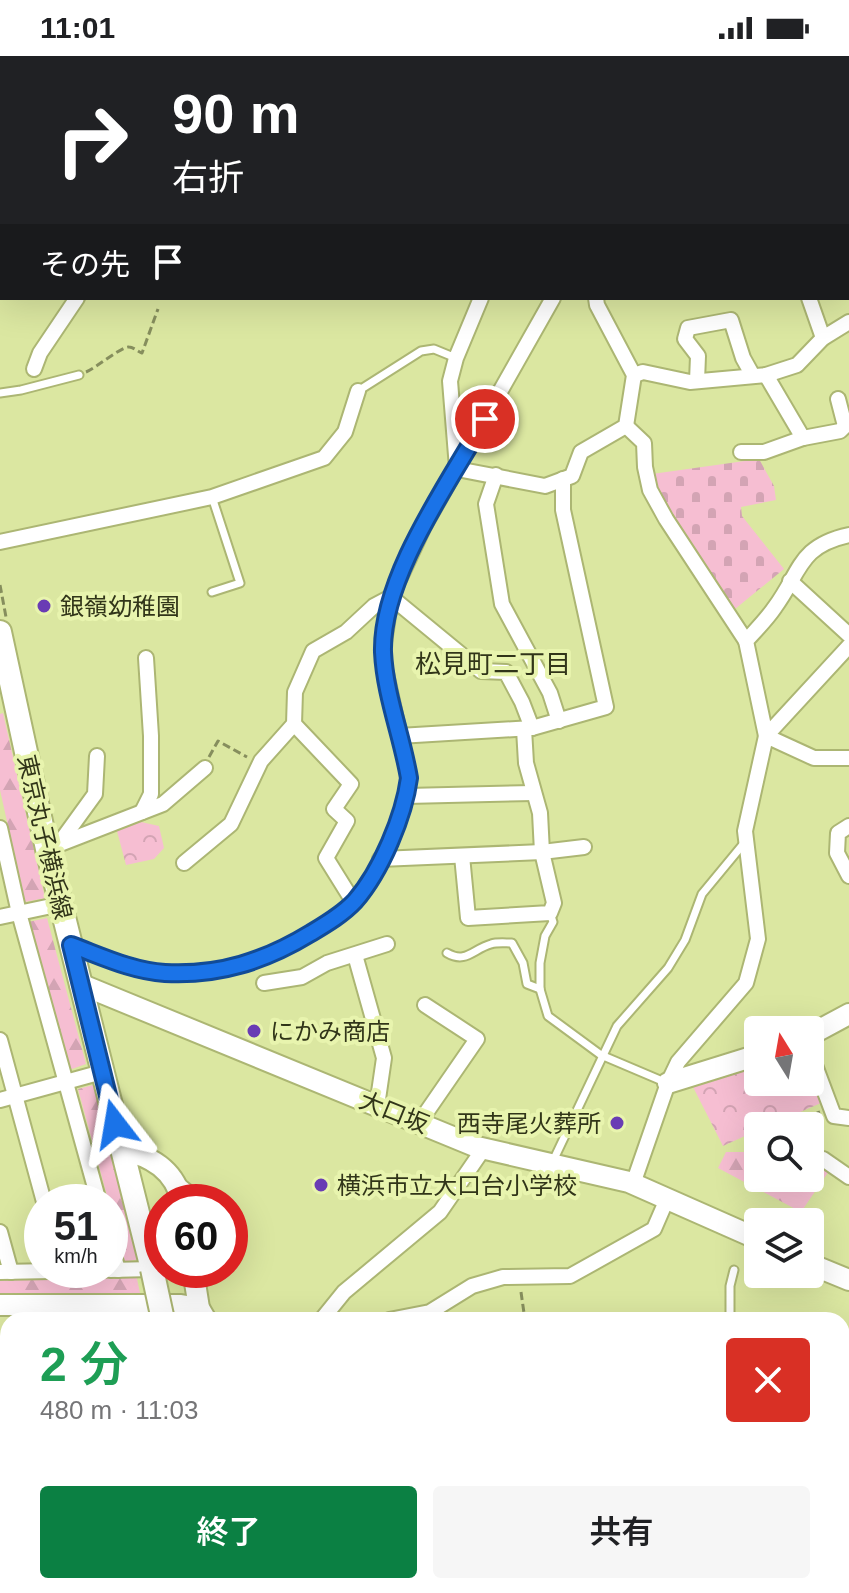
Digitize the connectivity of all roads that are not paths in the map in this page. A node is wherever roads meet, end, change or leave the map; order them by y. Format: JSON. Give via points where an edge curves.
{"nodes":[{"id":1,"x":76,"y":300,"type":"edge"},
{"id":2,"x":480,"y":300,"type":"edge"},
{"id":3,"x":552,"y":300,"type":"edge"},
{"id":4,"x":596,"y":300,"type":"edge"},
{"id":5,"x":810,"y":300,"type":"edge"},
{"id":6,"x":849,"y":322,"type":"edge"},
{"id":7,"x":823,"y":338,"type":"junction"},
{"id":8,"x":456,"y":358,"type":"junction"},
{"id":9,"x":34,"y":369,"type":"dead end"},
{"id":10,"x":79,"y":375,"type":"road end"},
{"id":11,"x":634,"y":375,"type":"junction"},
{"id":12,"x":760,"y":376,"type":"junction"},
{"id":13,"x":697,"y":381,"type":"junction"},
{"id":14,"x":358,"y":391,"type":"joint"},
{"id":15,"x":0,"y":393,"type":"edge"},
{"id":16,"x":838,"y":399,"type":"dead end"},
{"id":17,"x":626,"y":426,"type":"junction"},
{"id":18,"x":803,"y":438,"type":"junction"},
{"id":19,"x":741,"y":452,"type":"dead end"},
{"id":20,"x":457,"y":469,"type":"junction"},
{"id":21,"x":496,"y":475,"type":"junction"},
{"id":22,"x":563,"y":479,"type":"junction"},
{"id":23,"x":212,"y":497,"type":"junction"},
{"id":24,"x":849,"y":535,"type":"edge"},
{"id":25,"x":0,"y":542,"type":"edge"},
{"id":26,"x":790,"y":581,"type":"junction"},
{"id":27,"x":212,"y":592,"type":"dead end"},
{"id":28,"x":391,"y":597,"type":"junction"},
{"id":29,"x":0,"y":632,"type":"edge"},
{"id":30,"x":849,"y":635,"type":"edge"},
{"id":31,"x":746,"y":641,"type":"junction"},
{"id":32,"x":849,"y":646,"type":"edge"},
{"id":33,"x":146,"y":658,"type":"dead end"},
{"id":34,"x":7,"y":705,"type":"edge"},
{"id":35,"x":559,"y":721,"type":"junction"},
{"id":36,"x":294,"y":724,"type":"junction"},
{"id":37,"x":528,"y":729,"type":"junction"},
{"id":38,"x":399,"y":736,"type":"junction"},
{"id":39,"x":766,"y":736,"type":"junction"},
{"id":40,"x":97,"y":756,"type":"dead end"},
{"id":41,"x":849,"y":758,"type":"edge"},
{"id":42,"x":205,"y":768,"type":"road end"},
{"id":43,"x":533,"y":793,"type":"junction"},
{"id":44,"x":407,"y":796,"type":"junction"},
{"id":45,"x":142,"y":812,"type":"junction"},
{"id":46,"x":849,"y":826,"type":"edge"},
{"id":47,"x":0,"y":828,"type":"edge"},
{"id":48,"x":747,"y":840,"type":"junction"},
{"id":49,"x":53,"y":847,"type":"junction"},
{"id":50,"x":584,"y":847,"type":"dead end"},
{"id":51,"x":2,"y":850,"type":"edge"},
{"id":52,"x":542,"y":852,"type":"junction"},
{"id":53,"x":462,"y":856,"type":"junction"},
{"id":54,"x":380,"y":859,"type":"junction"},
{"id":55,"x":184,"y":863,"type":"dead end"},
{"id":56,"x":849,"y":876,"type":"edge"},
{"id":57,"x":354,"y":903,"type":"junction"},
{"id":58,"x":61,"y":904,"type":"junction"},
{"id":59,"x":19,"y":913,"type":"junction"},
{"id":60,"x":550,"y":913,"type":"junction"},
{"id":61,"x":0,"y":917,"type":"edge"},
{"id":62,"x":387,"y":944,"type":"dead end"},
{"id":63,"x":71,"y":945,"type":"junction"},
{"id":64,"x":447,"y":953,"type":"dead end"},
{"id":65,"x":355,"y":955,"type":"junction"},
{"id":66,"x":264,"y":983,"type":"dead end"},
{"id":67,"x":80,"y":984,"type":"junction"},
{"id":68,"x":540,"y":989,"type":"junction"},
{"id":69,"x":425,"y":1005,"type":"dead end"},
{"id":70,"x":849,"y":1014,"type":"edge"},
{"id":71,"x":824,"y":1027,"type":"edge"},
{"id":72,"x":0,"y":1040,"type":"edge"},
{"id":73,"x":601,"y":1055,"type":"junction"},
{"id":74,"x":744,"y":1059,"type":"edge"},
{"id":75,"x":102,"y":1072,"type":"junction"},
{"id":76,"x":66,"y":1081,"type":"junction"},
{"id":77,"x":668,"y":1083,"type":"junction"},
{"id":78,"x":824,"y":1089,"type":"edge"},
{"id":79,"x":8,"y":1098,"type":"edge"},
{"id":80,"x":377,"y":1106,"type":"junction"},
{"id":81,"x":849,"y":1118,"type":"edge"},
{"id":82,"x":419,"y":1123,"type":"junction"},
{"id":83,"x":484,"y":1148,"type":"junction"},
{"id":84,"x":122,"y":1150,"type":"junction"},
{"id":85,"x":824,"y":1160,"type":"edge"},
{"id":86,"x":552,"y":1164,"type":"junction"},
{"id":87,"x":172,"y":1176,"type":"junction"},
{"id":88,"x":849,"y":1177,"type":"edge"},
{"id":89,"x":38,"y":1184,"type":"edge"},
{"id":90,"x":94,"y":1184,"type":"edge"},
{"id":91,"x":175,"y":1184,"type":"edge"},
{"id":92,"x":183,"y":1184,"type":"edge"},
{"id":93,"x":633,"y":1184,"type":"junction"},
{"id":94,"x":667,"y":1199,"type":"junction"},
{"id":95,"x":0,"y":1232,"type":"edge"},
{"id":96,"x":744,"y":1233,"type":"edge"},
{"id":97,"x":144,"y":1237,"type":"edge"},
{"id":98,"x":734,"y":1270,"type":"dead end"},
{"id":99,"x":824,"y":1270,"type":"edge"},
{"id":100,"x":6,"y":1272,"type":"edge"},
{"id":101,"x":849,"y":1280,"type":"edge"},
{"id":102,"x":156,"y":1288,"type":"edge"},
{"id":103,"x":197,"y":1288,"type":"edge"},
{"id":104,"x":0,"y":1305,"type":"edge"},
{"id":105,"x":95,"y":1312,"type":"edge"},
{"id":106,"x":118,"y":1312,"type":"edge"},
{"id":107,"x":161,"y":1312,"type":"edge"},
{"id":108,"x":198,"y":1312,"type":"edge"},
{"id":109,"x":203,"y":1312,"type":"edge"},
{"id":110,"x":328,"y":1312,"type":"edge"},
{"id":111,"x":430,"y":1312,"type":"edge"},
{"id":112,"x":730,"y":1312,"type":"edge"}],
"edges":[{"from":1,"to":9,"type":"street"},
{"from":2,"to":8,"type":"street"},
{"from":3,"to":20,"type":"street"},
{"from":4,"to":11,"type":"street"},
{"from":5,"to":7,"type":"street"},
{"from":6,"to":7,"type":"street"},
{"from":7,"to":12,"type":"street","via":[[797,365]]},
{"from":8,"to":14,"type":"lane","via":[[434,349],[421,351]]},
{"from":8,"to":20,"type":"street","via":[[450,381]]},
{"from":10,"to":15,"type":"lane"},
{"from":11,"to":13,"type":"street"},
{"from":11,"to":17,"type":"street"},
{"from":12,"to":13,"type":"street"},
{"from":12,"to":13,"type":"street","via":[[743,358],[731,320],[688,328],[685,339],[698,356]]},
{"from":12,"to":18,"type":"street"},
{"from":14,"to":23,"type":"street","via":[[345,432],[324,458]]},
{"from":16,"to":18,"type":"street","via":[[845,426]]},
{"from":17,"to":22,"type":"street","via":[[581,452],[572,476]]},
{"from":17,"to":31,"type":"street","via":[[644,443],[650,490],[666,519]]},
{"from":18,"to":19,"type":"street","via":[[764,452]]},
{"from":20,"to":21,"type":"street"},
{"from":20,"to":28,"type":"street"},
{"from":21,"to":22,"type":"street","via":[[545,486]]},
{"from":21,"to":35,"type":"street","via":[[486,504],[502,604],[550,693]]},
{"from":22,"to":35,"type":"street","via":[[563,510],[606,707]]},
{"from":23,"to":25,"type":"street"},
{"from":23,"to":27,"type":"lane","via":[[240,583]]},
{"from":24,"to":26,"type":"street","via":[[808,555]]},
{"from":26,"to":30,"type":"street"},
{"from":26,"to":31,"type":"street","via":[[776,607]]},
{"from":28,"to":36,"type":"street","via":[[313,651],[295,692]]},
{"from":28,"to":37,"type":"street","via":[[481,671],[506,672],[522,702]]},
{"from":28,"to":38,"type":"street","via":[[383,649]]},
{"from":29,"to":34,"type":"main road","name":"東京丸子横浜線"},
{"from":31,"to":39,"type":"street"},
{"from":32,"to":39,"type":"street"},
{"from":33,"to":45,"type":"street","via":[[151,794]]},
{"from":34,"to":49,"type":"main road","name":"東京丸子横浜線"},
{"from":35,"to":37,"type":"street"},
{"from":36,"to":55,"type":"street","via":[[261,761],[231,824]]},
{"from":36,"to":57,"type":"street","via":[[351,784],[334,809],[347,821],[326,858]]},
{"from":37,"to":38,"type":"street"},
{"from":37,"to":43,"type":"street","via":[[526,763]]},
{"from":38,"to":44,"type":"street","via":[[409,778]]},
{"from":39,"to":41,"type":"street","via":[[814,758]]},
{"from":39,"to":48,"type":"street"},
{"from":40,"to":49,"type":"street","via":[[95,794]]},
{"from":42,"to":45,"type":"street","via":[[163,804]]},
{"from":43,"to":44,"type":"street"},
{"from":43,"to":52,"type":"street"},
{"from":44,"to":54,"type":"street"},
{"from":45,"to":49,"type":"street"},
{"from":46,"to":56,"type":"street","via":[[838,833],[837,853]]},
{"from":47,"to":51,"type":"street"},
{"from":48,"to":73,"type":"lane","via":[[702,894],[668,968],[617,1026]]},
{"from":48,"to":77,"type":"street","via":[[758,939],[746,983],[678,1062]]},
{"from":49,"to":58,"type":"main road","name":"東京丸子横浜線"},
{"from":50,"to":52,"type":"street"},
{"from":51,"to":59,"type":"street"},
{"from":52,"to":53,"type":"street"},
{"from":52,"to":60,"type":"street","via":[[554,903]]},
{"from":53,"to":54,"type":"street"},
{"from":53,"to":60,"type":"street","via":[[468,918]]},
{"from":54,"to":57,"type":"street"},
{"from":57,"to":63,"type":"street","via":[[271,955],[206,973],[135,968]]},
{"from":58,"to":59,"type":"street"},
{"from":58,"to":63,"type":"main road","name":"東京丸子横浜線"},
{"from":59,"to":61,"type":"street"},
{"from":59,"to":76,"type":"street"},
{"from":60,"to":68,"type":"lane","via":[[553,922],[541,950]]},
{"from":62,"to":65,"type":"street"},
{"from":63,"to":67,"type":"main road","name":"東京丸子横浜線"},
{"from":64,"to":68,"type":"lane","via":[[467,957],[490,944],[512,943],[527,984]]},
{"from":65,"to":66,"type":"street","via":[[302,977]]},
{"from":65,"to":80,"type":"street","via":[[384,1058]]},
{"from":67,"to":75,"type":"main road","name":"東京丸子横浜線"},
{"from":67,"to":80,"type":"street","name":"大口坂"},
{"from":68,"to":73,"type":"lane","via":[[548,1016]]},
{"from":69,"to":82,"type":"street","via":[[477,1039]]},
{"from":70,"to":71,"type":"street"},
{"from":72,"to":79,"type":"street"},
{"from":73,"to":77,"type":"lane"},
{"from":73,"to":86,"type":"lane"},
{"from":74,"to":77,"type":"street"},
{"from":75,"to":76,"type":"street"},
{"from":75,"to":84,"type":"main road","name":"東京丸子横浜線"},
{"from":76,"to":79,"type":"street"},
{"from":76,"to":90,"type":"street"},
{"from":77,"to":93,"type":"street"},
{"from":78,"to":81,"type":"street","via":[[834,1116]]},
{"from":79,"to":89,"type":"street"},
{"from":80,"to":82,"type":"street","name":"大口坂"},
{"from":82,"to":83,"type":"street","name":"大口坂"},
{"from":83,"to":86,"type":"street","name":"大口坂"},
{"from":83,"to":110,"type":"street","via":[[440,1212],[344,1292]]},
{"from":84,"to":87,"type":"street","via":[[144,1155]]},
{"from":84,"to":97,"type":"main road","name":"東京丸子横浜線"},
{"from":85,"to":88,"type":"street"},
{"from":86,"to":93,"type":"street","name":"大口坂"},
{"from":87,"to":91,"type":"street"},
{"from":87,"to":92,"type":"lane"},
{"from":93,"to":94,"type":"street","name":"大口坂"},
{"from":94,"to":96,"type":"street","name":"大口坂"},
{"from":94,"to":111,"type":"street","via":[[654,1229],[570,1276],[503,1277],[472,1286]]},
{"from":95,"to":100,"type":"street"},
{"from":98,"to":112,"type":"lane"},
{"from":99,"to":101,"type":"street"},
{"from":102,"to":107,"type":"main road","name":"東京丸子横浜線","bridge":true},
{"from":103,"to":109,"type":"street"},
{"from":104,"to":105,"type":"street"},
{"from":106,"to":108,"type":"street","via":[[181,1305]]}]}
